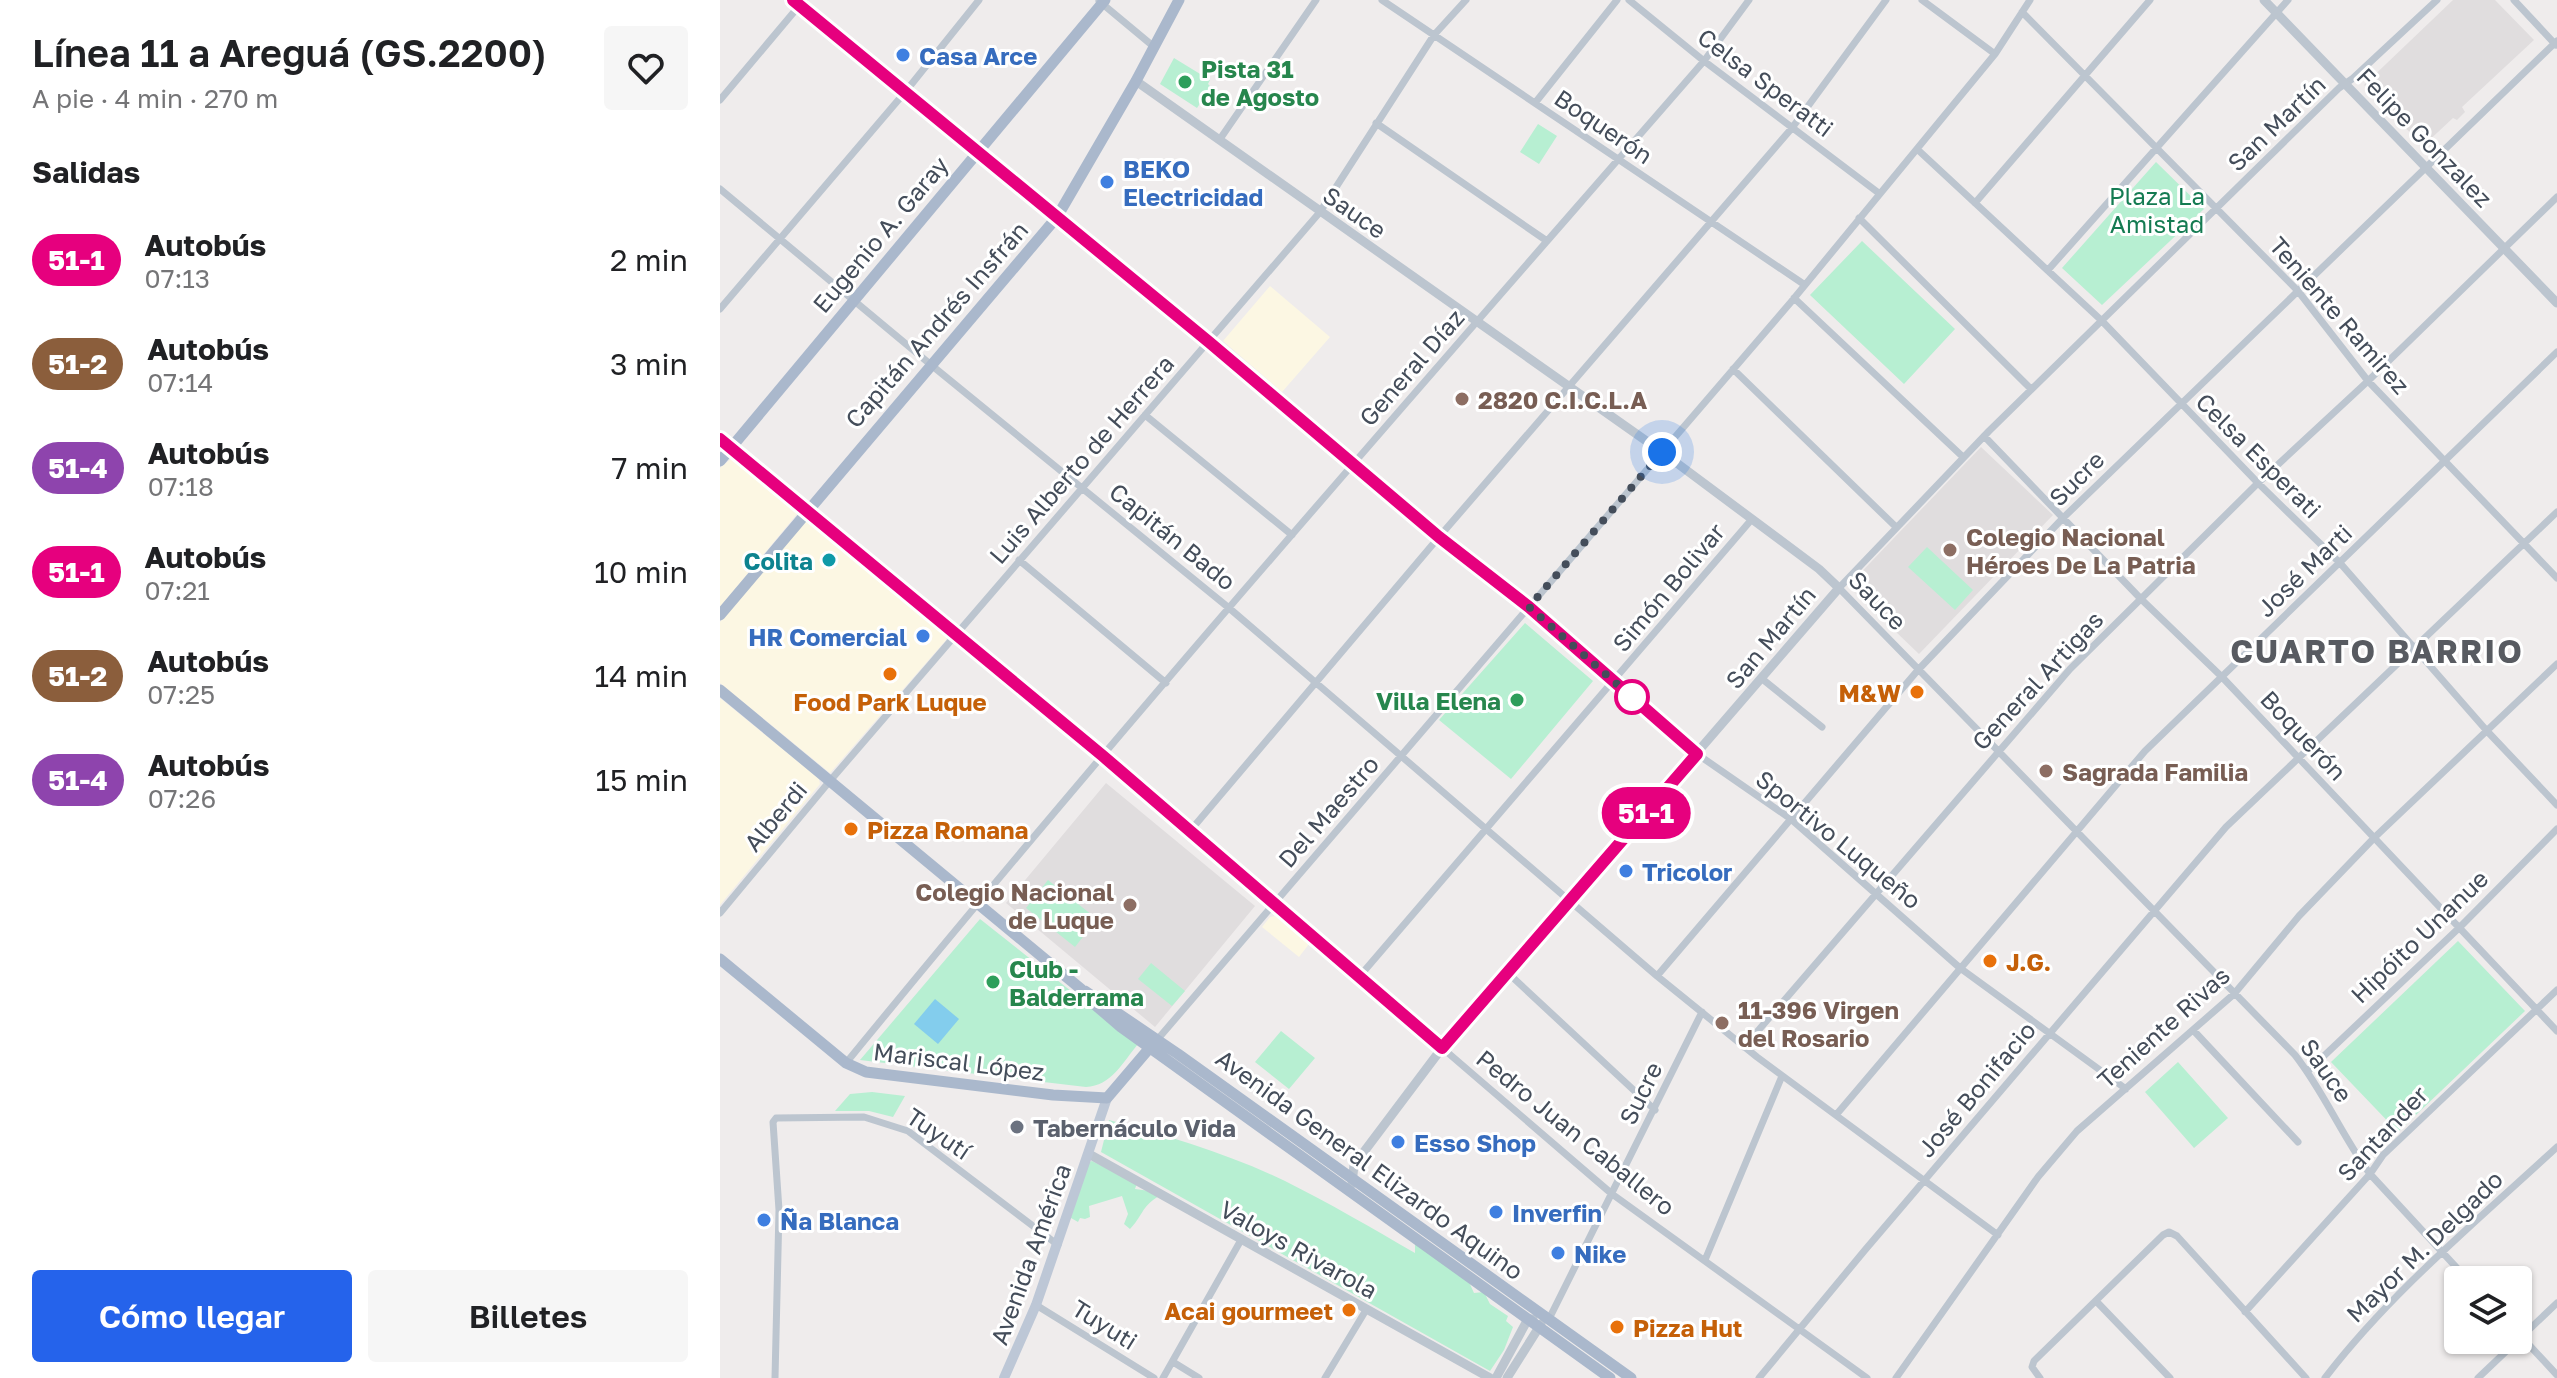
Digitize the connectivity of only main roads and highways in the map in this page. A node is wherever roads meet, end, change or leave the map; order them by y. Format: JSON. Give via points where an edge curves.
{"nodes":[{"id":1,"x":1179,"y":0,"type":"edge"},
{"id":2,"x":1102,"y":1,"type":"edge"},
{"id":3,"x":720,"y":461,"type":"edge"},
{"id":4,"x":720,"y":615,"type":"edge"},
{"id":5,"x":720,"y":690,"type":"edge"},
{"id":6,"x":720,"y":959,"type":"edge"},
{"id":7,"x":1154,"y":1044,"type":"junction"},
{"id":8,"x":1107,"y":1098,"type":"junction"},
{"id":9,"x":1538,"y":1321,"type":"junction"},
{"id":10,"x":1004,"y":1378,"type":"edge"},
{"id":11,"x":1610,"y":1378,"type":"edge"},
{"id":12,"x":1631,"y":1378,"type":"edge"}],
"edges":[{"from":1,"to":4,"type":"main road","name":"Capitán Andrés Insfrán","via":[[1057,217]]},
{"from":2,"to":3,"type":"main road","name":"Eugenio A. Garay"},
{"from":5,"to":7,"type":"main road","name":"Avenida General Elizardo Aquino","via":[[976,904]]},
{"from":6,"to":8,"type":"main road","name":"Mariscal López","via":[[846,1063],[866,1072]]},
{"from":7,"to":8,"type":"main road"},
{"from":7,"to":9,"type":"main road","name":"Avenida General Elizardo Aquino","via":[[1353,1194]]},
{"from":7,"to":9,"type":"main road","name":"Avenida General Elizardo Aquino","via":[[1352,1179]]},
{"from":8,"to":10,"type":"main road","name":"Avenida América","via":[[1036,1305]]},
{"from":9,"to":11,"type":"main road","name":"Avenida General Elizardo Aquino"},
{"from":9,"to":12,"type":"main road","name":"Avenida General Elizardo Aquino"}]}
